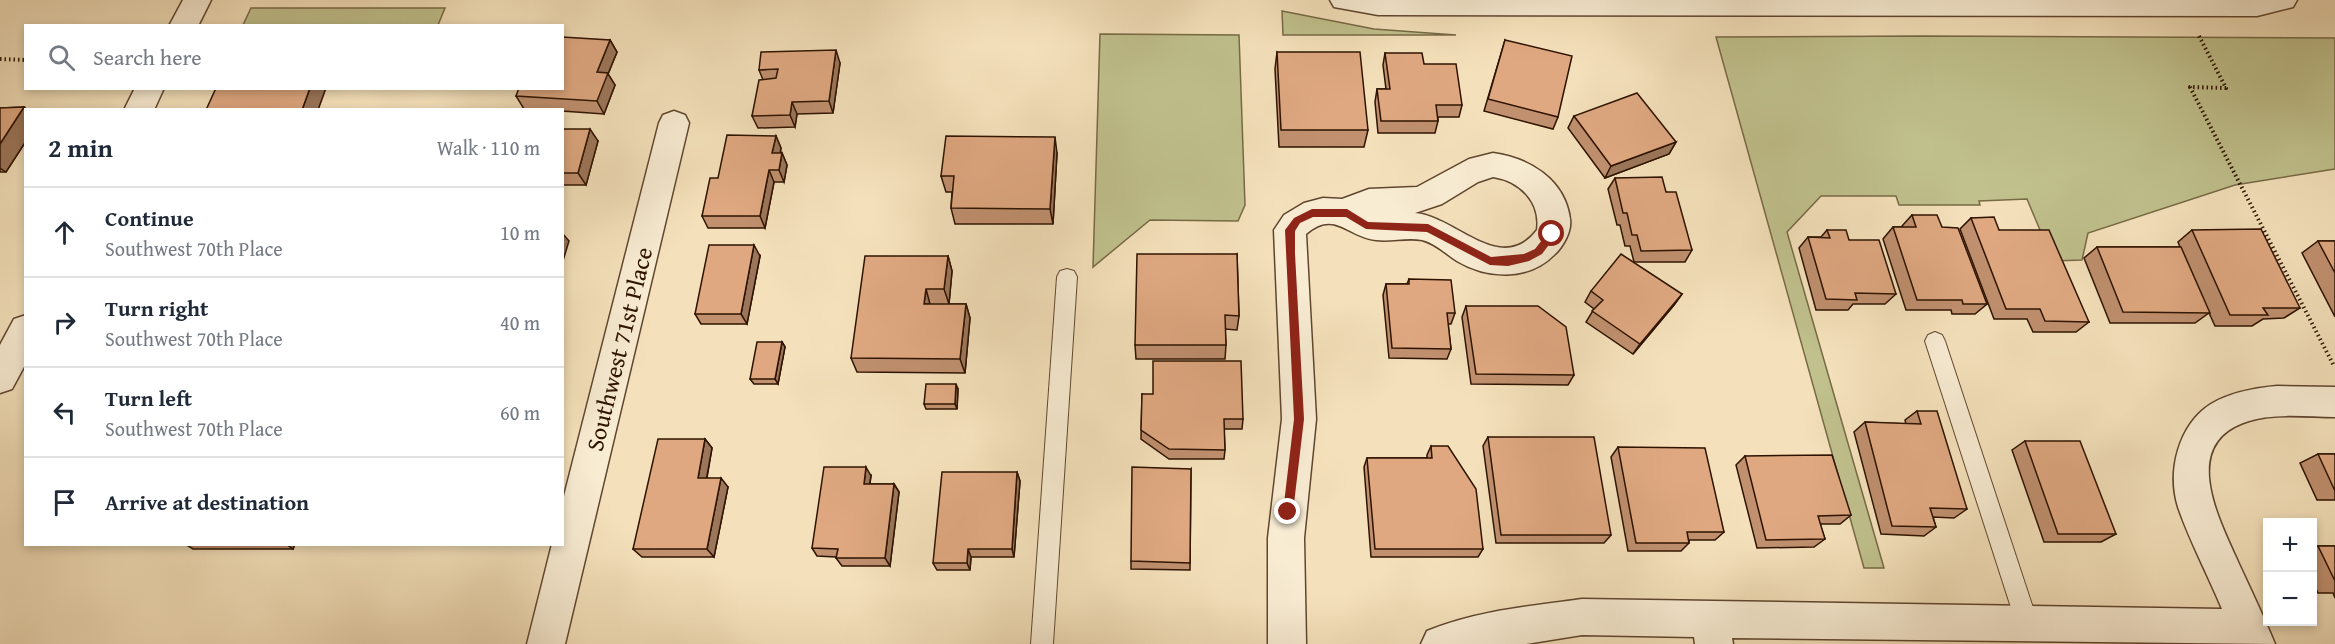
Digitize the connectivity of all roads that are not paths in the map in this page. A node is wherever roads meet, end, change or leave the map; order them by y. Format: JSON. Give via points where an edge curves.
{"nodes":[{"id":1,"x":197,"y":0,"type":"edge"},
{"id":2,"x":1344,"y":0,"type":"edge"},
{"id":3,"x":2283,"y":0,"type":"edge"},
{"id":4,"x":184,"y":24,"type":"edge"},
{"id":5,"x":149,"y":90,"type":"edge"},
{"id":6,"x":140,"y":108,"type":"edge"},
{"id":7,"x":674,"y":123,"type":"dead end"},
{"id":8,"x":1347,"y":213,"type":"junction"},
{"id":9,"x":1067,"y":278,"type":"dead end"},
{"id":10,"x":24,"y":333,"type":"edge"},
{"id":11,"x":1935,"y":341,"type":"dead end"},
{"id":12,"x":0,"y":378,"type":"edge"},
{"id":13,"x":2335,"y":402,"type":"edge"},
{"id":14,"x":2028,"y":622,"type":"junction"},
{"id":15,"x":1711,"y":630,"type":"edge"},
{"id":16,"x":2253,"y":636,"type":"edge"},
{"id":17,"x":546,"y":644,"type":"edge"},
{"id":18,"x":1042,"y":644,"type":"edge"},
{"id":19,"x":1287,"y":644,"type":"edge"},
{"id":20,"x":1440,"y":644,"type":"edge"}],
"edges":[{"from":1,"to":4,"type":"street"},
{"from":2,"to":3,"type":"street","via":[[1378,5],[2257,6]]},
{"from":5,"to":6,"type":"street"},
{"from":7,"to":17,"type":"street","name":"Southwest 71st Place"},
{"from":8,"to":8,"type":"street","via":[[1366,225],[1428,228],[1490,261],[1508,262],[1538,252],[1552,234],[1555,222],[1553,209],[1537,184],[1512,170],[1495,166],[1463,173],[1432,195],[1417,200],[1362,203]]},
{"from":8,"to":19,"type":"street","via":[[1312,213],[1297,220],[1290,230],[1299,419],[1286,538]]},
{"from":9,"to":18,"type":"lane"},
{"from":10,"to":12,"type":"street"},
{"from":11,"to":14,"type":"lane"},
{"from":13,"to":16,"type":"street","via":[[2263,402],[2239,408],[2212,422],[2190,464],[2196,507]]},
{"from":14,"to":15,"type":"street"},
{"from":14,"to":16,"type":"street"},
{"from":15,"to":20,"type":"street","via":[[1582,617]]}]}
